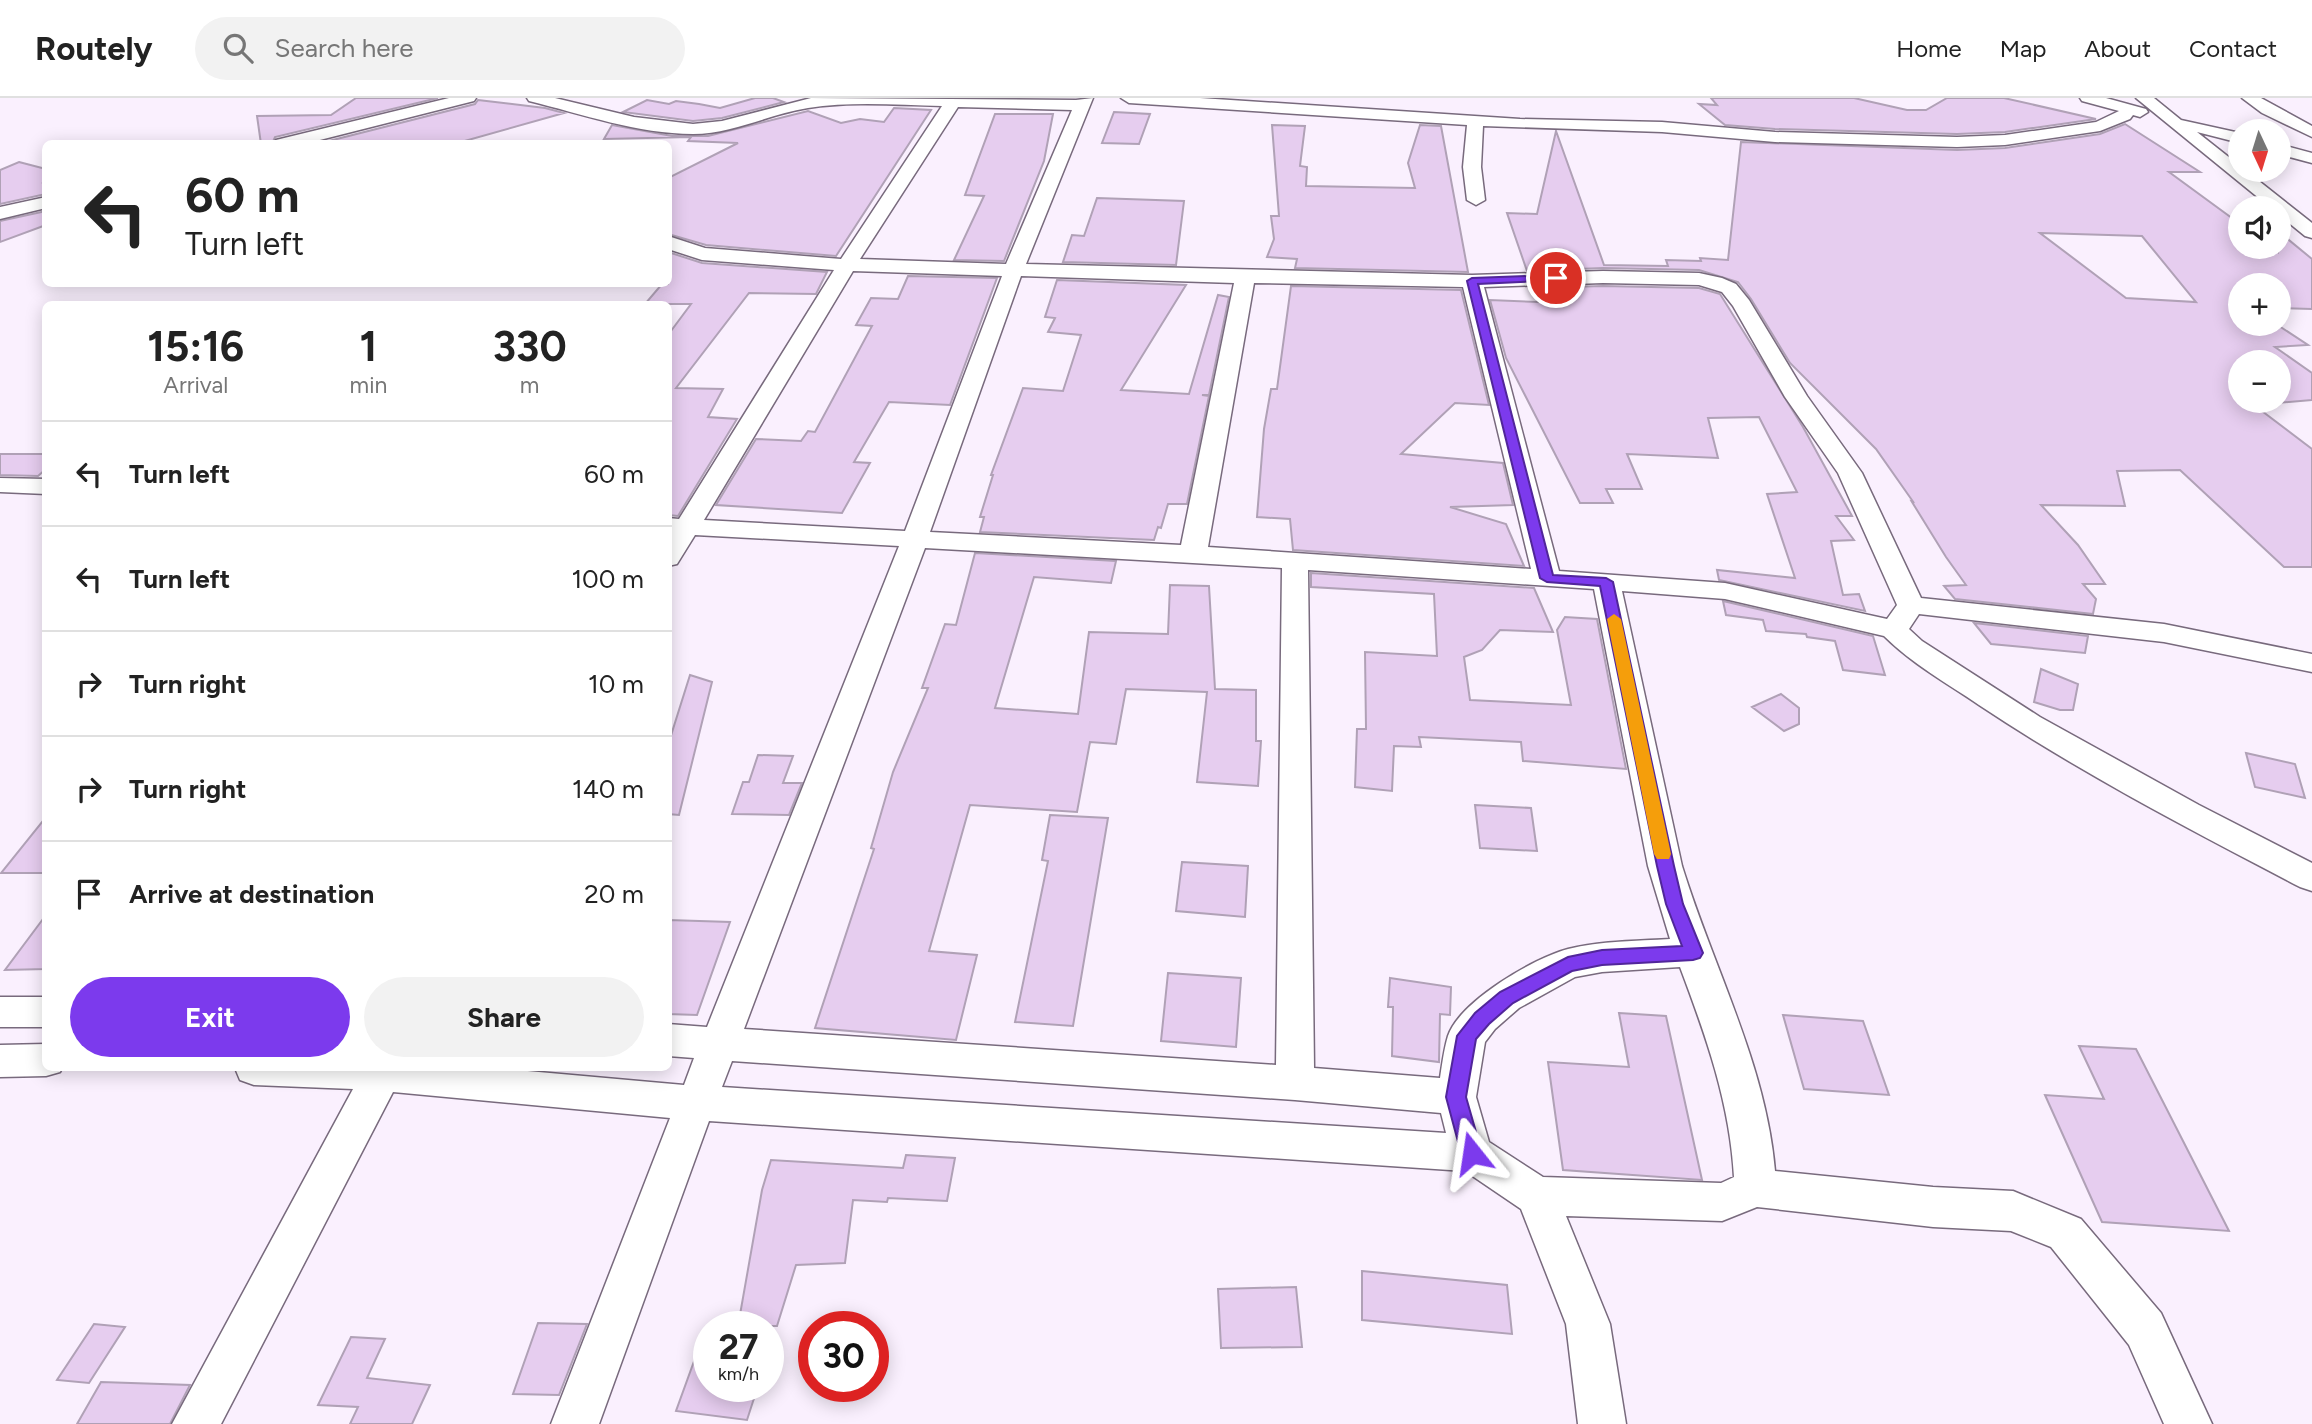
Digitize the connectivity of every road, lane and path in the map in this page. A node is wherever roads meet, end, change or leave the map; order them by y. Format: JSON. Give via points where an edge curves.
{"nodes":[{"id":1,"x":468,"y":98,"type":"edge"},
{"id":2,"x":535,"y":98,"type":"edge"},
{"id":3,"x":1129,"y":98,"type":"edge"},
{"id":4,"x":2088,"y":98,"type":"edge"},
{"id":5,"x":2144,"y":98,"type":"edge"},
{"id":6,"x":2250,"y":98,"type":"edge"},
{"id":7,"x":1083,"y":101,"type":"edge"},
{"id":8,"x":953,"y":102,"type":"junction"},
{"id":9,"x":2128,"y":109,"type":"junction"},
{"id":10,"x":2172,"y":120,"type":"junction"},
{"id":11,"x":1475,"y":121,"type":"junction"},
{"id":12,"x":650,"y":127,"type":"junction"},
{"id":13,"x":2312,"y":132,"type":"edge"},
{"id":14,"x":2228,"y":135,"type":"edge"},
{"id":15,"x":298,"y":140,"type":"edge"},
{"id":16,"x":639,"y":140,"type":"edge"},
{"id":17,"x":2291,"y":152,"type":"edge"},
{"id":18,"x":2312,"y":158,"type":"edge"},
{"id":19,"x":1476,"y":200,"type":"dead end"},
{"id":20,"x":42,"y":203,"type":"edge"},
{"id":21,"x":0,"y":213,"type":"edge"},
{"id":22,"x":2312,"y":232,"type":"edge"},
{"id":23,"x":672,"y":243,"type":"edge"},
{"id":24,"x":847,"y":265,"type":"junction"},
{"id":25,"x":1014,"y":269,"type":"junction"},
{"id":26,"x":1245,"y":277,"type":"junction"},
{"id":27,"x":1472,"y":281,"type":"junction"},
{"id":28,"x":0,"y":485,"type":"edge"},
{"id":29,"x":42,"y":487,"type":"edge"},
{"id":30,"x":677,"y":526,"type":"edge"},
{"id":31,"x":914,"y":541,"type":"junction"},
{"id":32,"x":672,"y":544,"type":"edge"},
{"id":33,"x":1193,"y":554,"type":"junction"},
{"id":34,"x":1295,"y":561,"type":"junction"},
{"id":35,"x":1547,"y":578,"type":"junction"},
{"id":36,"x":1606,"y":582,"type":"junction"},
{"id":37,"x":1911,"y":605,"type":"junction"},
{"id":38,"x":1894,"y":629,"type":"junction"},
{"id":39,"x":2312,"y":663,"type":"edge"},
{"id":40,"x":2312,"y":878,"type":"edge"},
{"id":41,"x":1693,"y":953,"type":"junction"},
{"id":42,"x":0,"y":1012,"type":"edge"},
{"id":43,"x":42,"y":1012,"type":"edge"},
{"id":44,"x":672,"y":1040,"type":"edge"},
{"id":45,"x":719,"y":1044,"type":"junction"},
{"id":46,"x":42,"y":1060,"type":"edge"},
{"id":47,"x":0,"y":1061,"type":"edge"},
{"id":48,"x":383,"y":1071,"type":"edge"},
{"id":49,"x":1295,"y":1083,"type":"junction"},
{"id":50,"x":1456,"y":1097,"type":"junction"},
{"id":51,"x":696,"y":1103,"type":"junction"},
{"id":52,"x":1472,"y":1153,"type":"junction"},
{"id":53,"x":1756,"y":1188,"type":"junction"},
{"id":54,"x":1537,"y":1196,"type":"junction"},
{"id":55,"x":196,"y":1424,"type":"edge"},
{"id":56,"x":575,"y":1424,"type":"edge"},
{"id":57,"x":1602,"y":1424,"type":"edge"},
{"id":58,"x":2188,"y":1424,"type":"edge"}],
"edges":[{"from":1,"to":15,"type":"street"},
{"from":2,"to":12,"type":"street"},
{"from":3,"to":11,"type":"street"},
{"from":4,"to":9,"type":"street"},
{"from":5,"to":10,"type":"street"},
{"from":6,"to":13,"type":"street"},
{"from":7,"to":8,"type":"street"},
{"from":7,"to":25,"type":"street"},
{"from":8,"to":12,"type":"street","via":[[820,101],[698,129]]},
{"from":8,"to":24,"type":"street"},
{"from":9,"to":10,"type":"street"},
{"from":9,"to":11,"type":"street","via":[[2124,116],[2100,126],[1965,142],[1811,139],[1662,127]]},
{"from":10,"to":14,"type":"street"},
{"from":10,"to":22,"type":"street"},
{"from":11,"to":19,"type":"street","via":[[1472,167]]},
{"from":12,"to":16,"type":"street"},
{"from":17,"to":18,"type":"street"},
{"from":20,"to":21,"type":"street"},
{"from":23,"to":24,"type":"street","via":[[702,254]]},
{"from":24,"to":25,"type":"street"},
{"from":24,"to":30,"type":"street"},
{"from":25,"to":26,"type":"street"},
{"from":25,"to":31,"type":"street"},
{"from":26,"to":27,"type":"street"},
{"from":26,"to":33,"type":"street"},
{"from":27,"to":35,"type":"street"},
{"from":27,"to":37,"type":"street","via":[[1699,279],[1729,288],[1796,397],[1850,473]]},
{"from":28,"to":29,"type":"street"},
{"from":30,"to":31,"type":"street"},
{"from":30,"to":32,"type":"street"},
{"from":31,"to":33,"type":"street"},
{"from":31,"to":45,"type":"street"},
{"from":33,"to":34,"type":"street"},
{"from":34,"to":35,"type":"street"},
{"from":34,"to":49,"type":"street"},
{"from":35,"to":36,"type":"street"},
{"from":36,"to":38,"type":"street","via":[[1725,591]]},
{"from":36,"to":41,"type":"street","via":[[1665,866]]},
{"from":37,"to":38,"type":"street"},
{"from":37,"to":39,"type":"street","via":[[2164,633]]},
{"from":38,"to":40,"type":"street","via":[[1912,647],[2029,724]]},
{"from":41,"to":50,"type":"street","via":[[1568,964],[1506,998],[1467,1036]]},
{"from":41,"to":53,"type":"street","via":[[1736,1068],[1756,1162]]},
{"from":42,"to":43,"type":"street"},
{"from":44,"to":45,"type":"street"},
{"from":45,"to":49,"type":"street"},
{"from":45,"to":51,"type":"street"},
{"from":46,"to":47,"type":"street"},
{"from":48,"to":51,"type":"street"},
{"from":48,"to":55,"type":"street"},
{"from":49,"to":50,"type":"street"},
{"from":50,"to":52,"type":"street"},
{"from":51,"to":52,"type":"street"},
{"from":51,"to":56,"type":"street"},
{"from":52,"to":54,"type":"street"},
{"from":53,"to":54,"type":"street","via":[[1722,1202]]},
{"from":53,"to":58,"type":"street","via":[[2013,1211],[2066,1233],[2145,1329]]},
{"from":54,"to":57,"type":"street","via":[[1588,1324]]}]}
